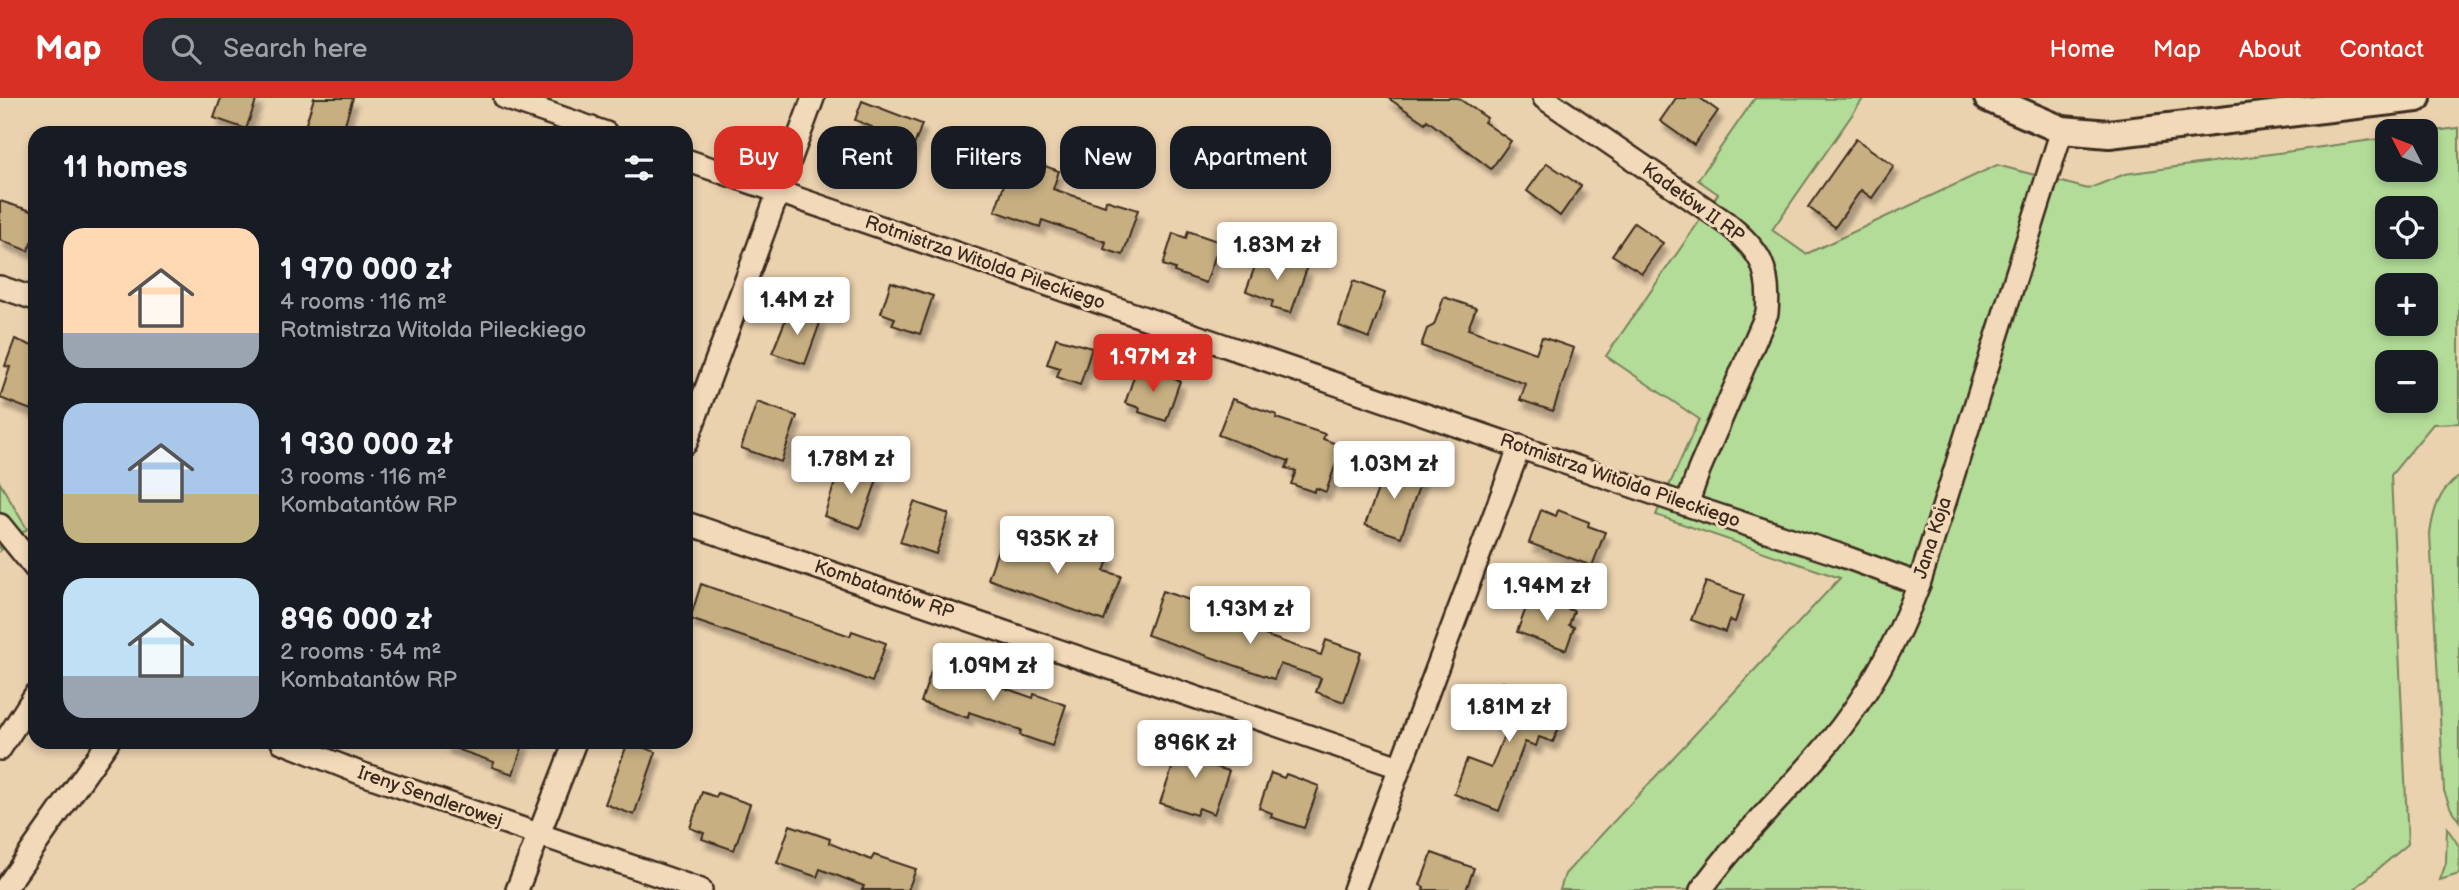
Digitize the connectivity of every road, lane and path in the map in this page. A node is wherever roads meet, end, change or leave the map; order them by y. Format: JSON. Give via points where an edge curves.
{"nodes":[{"id":1,"x":505,"y":98,"type":"edge"},
{"id":2,"x":813,"y":98,"type":"edge"},
{"id":3,"x":1544,"y":98,"type":"edge"},
{"id":4,"x":1989,"y":98,"type":"edge"},
{"id":5,"x":2417,"y":98,"type":"edge"},
{"id":6,"x":586,"y":126,"type":"edge"},
{"id":7,"x":2062,"y":130,"type":"junction"},
{"id":8,"x":693,"y":162,"type":"edge"},
{"id":9,"x":778,"y":192,"type":"junction"},
{"id":10,"x":0,"y":287,"type":"edge"},
{"id":11,"x":28,"y":297,"type":"edge"},
{"id":12,"x":693,"y":424,"type":"edge"},
{"id":13,"x":1520,"y":446,"type":"junction"},
{"id":14,"x":1687,"y":505,"type":"junction"},
{"id":15,"x":0,"y":525,"type":"edge"},
{"id":16,"x":693,"y":525,"type":"edge"},
{"id":17,"x":28,"y":559,"type":"edge"},
{"id":18,"x":1919,"y":584,"type":"junction"},
{"id":19,"x":28,"y":706,"type":"edge"},
{"id":20,"x":0,"y":749,"type":"edge"},
{"id":21,"x":103,"y":749,"type":"edge"},
{"id":22,"x":300,"y":749,"type":"edge"},
{"id":23,"x":572,"y":749,"type":"edge"},
{"id":24,"x":1399,"y":768,"type":"junction"},
{"id":25,"x":540,"y":835,"type":"junction"},
{"id":26,"x":4,"y":890,"type":"edge"},
{"id":27,"x":517,"y":890,"type":"edge"},
{"id":28,"x":701,"y":890,"type":"edge"},
{"id":29,"x":1354,"y":890,"type":"edge"},
{"id":30,"x":1701,"y":890,"type":"edge"}],
"edges":[{"from":1,"to":6,"type":"street"},
{"from":2,"to":9,"type":"street"},
{"from":3,"to":14,"type":"street","name":"Kadetów II RP","via":[[1725,222],[1745,238],[1761,260],[1769,286],[1768,313]]},
{"from":4,"to":7,"type":"street"},
{"from":5,"to":7,"type":"street","via":[[2109,134]]},
{"from":7,"to":18,"type":"street","name":"Jana Koja"},
{"from":8,"to":9,"type":"street","name":"Rotmistrza Witolda Pileckiego"},
{"from":9,"to":12,"type":"street"},
{"from":9,"to":13,"type":"street","name":"Rotmistrza Witolda Pileckiego"},
{"from":10,"to":11,"type":"street"},
{"from":13,"to":14,"type":"street","name":"Rotmistrza Witolda Pileckiego"},
{"from":13,"to":24,"type":"street"},
{"from":14,"to":18,"type":"street","name":"Rotmistrza Witolda Pileckiego"},
{"from":15,"to":17,"type":"street"},
{"from":16,"to":24,"type":"street","name":"Kombatantów RP"},
{"from":18,"to":30,"type":"street","name":"Jana Koja","via":[[1892,647],[1851,714]]},
{"from":19,"to":20,"type":"street"},
{"from":21,"to":26,"type":"street"},
{"from":22,"to":25,"type":"street","name":"Ireny Sendlerowej"},
{"from":23,"to":25,"type":"street"},
{"from":24,"to":29,"type":"street"},
{"from":25,"to":27,"type":"street"},
{"from":25,"to":28,"type":"street","name":"Ireny Sendlerowej"}]}
